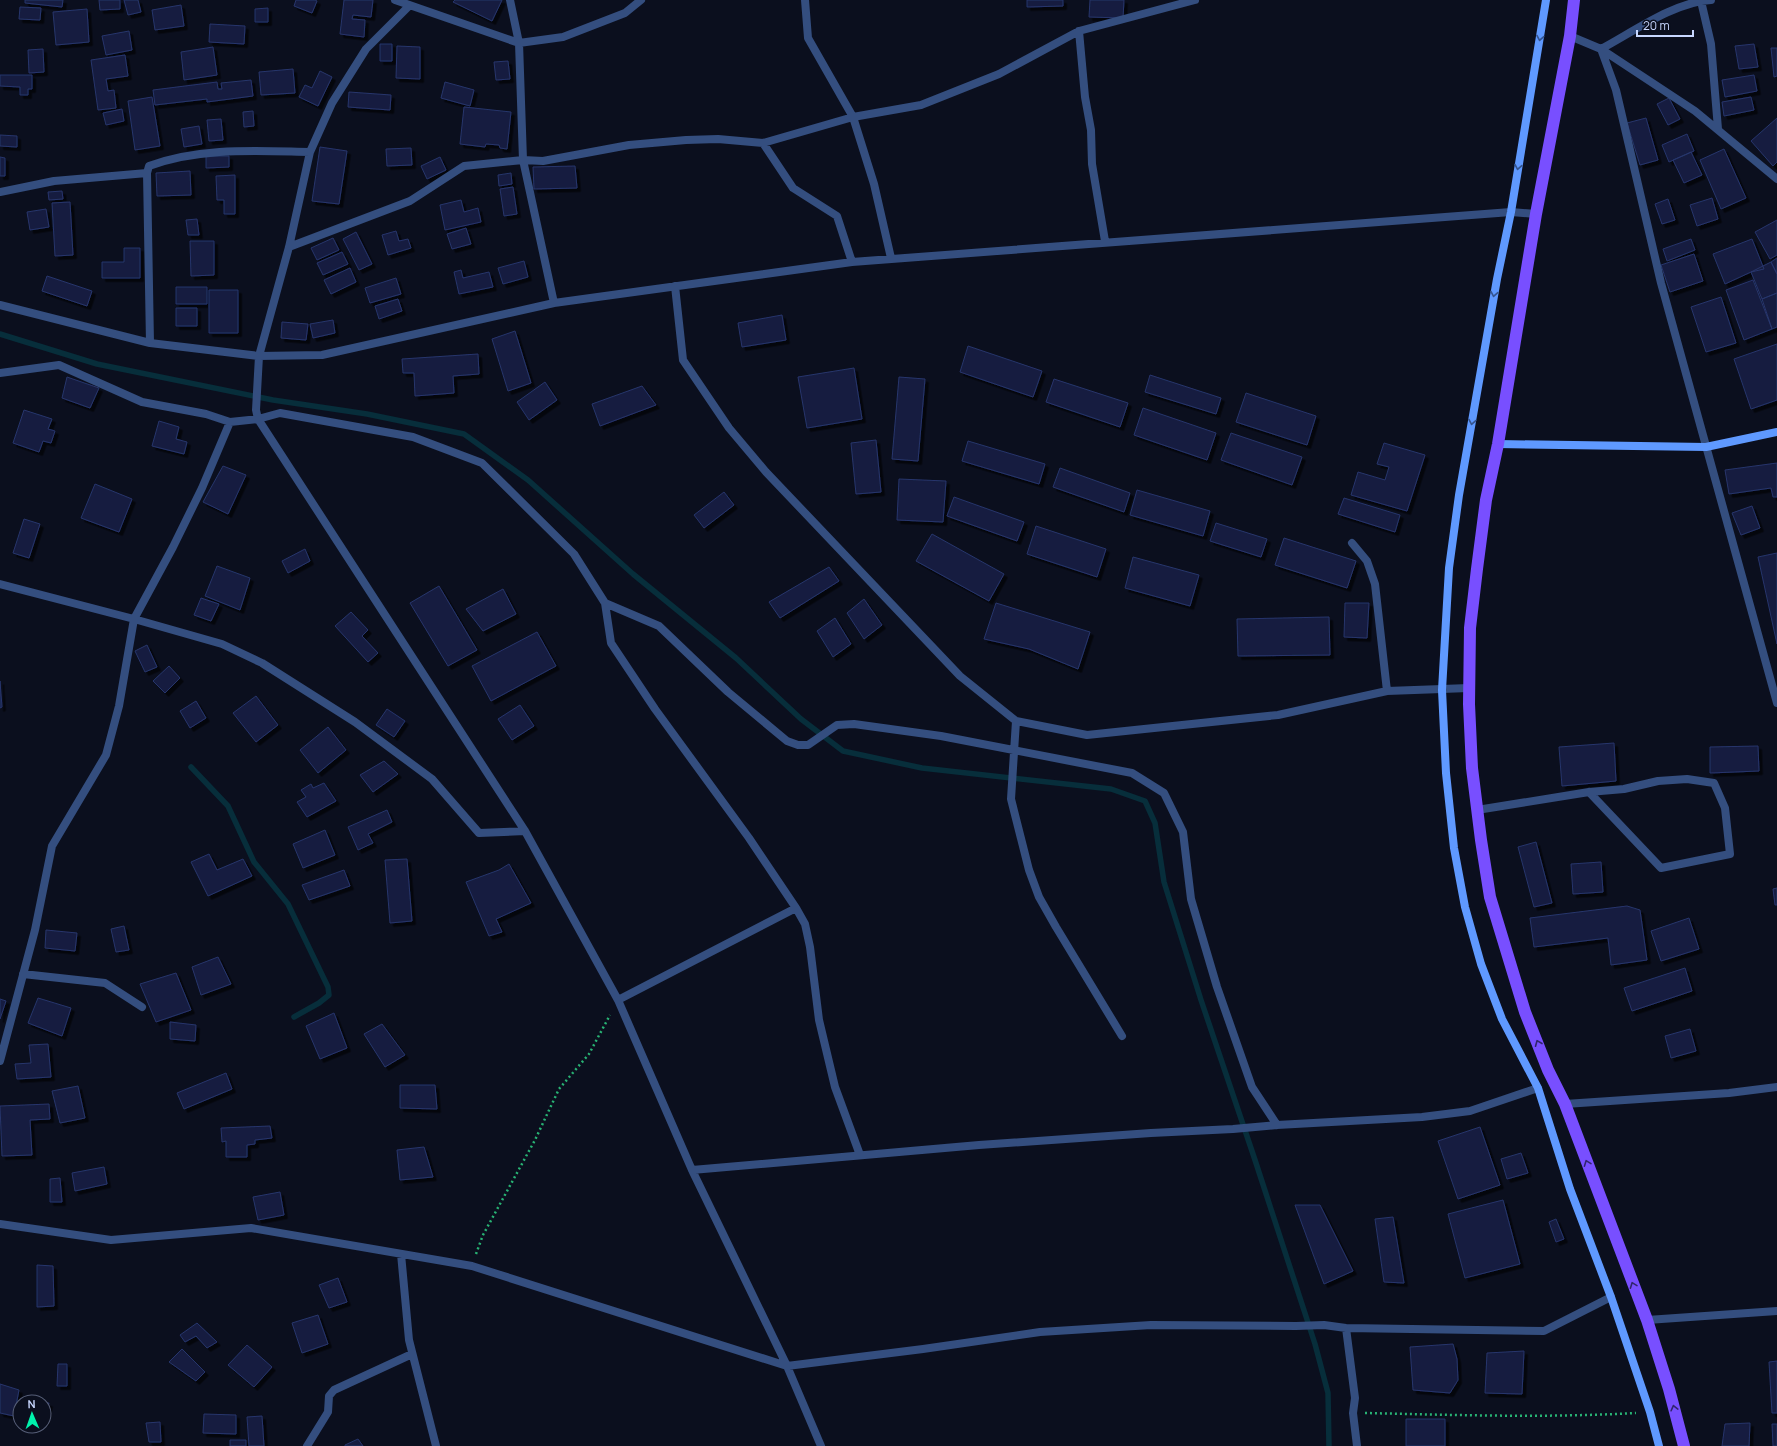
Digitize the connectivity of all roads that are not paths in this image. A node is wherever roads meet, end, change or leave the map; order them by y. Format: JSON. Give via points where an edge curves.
{"nodes":[{"id":1,"x":395,"y":0,"type":"edge"},
{"id":2,"x":510,"y":0,"type":"edge"},
{"id":3,"x":641,"y":0,"type":"edge"},
{"id":4,"x":805,"y":0,"type":"edge"},
{"id":5,"x":1195,"y":0,"type":"edge"},
{"id":6,"x":1546,"y":0,"type":"edge"},
{"id":7,"x":1574,"y":0,"type":"edge"},
{"id":8,"x":1710,"y":0,"type":"edge"},
{"id":9,"x":1700,"y":1,"type":"edge"},
{"id":10,"x":410,"y":6,"type":"junction"},
{"id":11,"x":1080,"y":31,"type":"junction"},
{"id":12,"x":1570,"y":36,"type":"junction"},
{"id":13,"x":519,"y":43,"type":"junction"},
{"id":14,"x":1601,"y":49,"type":"junction"},
{"id":15,"x":853,"y":117,"type":"junction"},
{"id":16,"x":1718,"y":129,"type":"junction"},
{"id":17,"x":764,"y":143,"type":"junction"},
{"id":18,"x":310,"y":152,"type":"junction"},
{"id":19,"x":523,"y":160,"type":"junction"},
{"id":20,"x":147,"y":173,"type":"junction"},
{"id":21,"x":1777,"y":179,"type":"edge"},
{"id":22,"x":0,"y":192,"type":"edge"},
{"id":23,"x":1511,"y":212,"type":"junction"},
{"id":24,"x":1536,"y":214,"type":"junction"},
{"id":25,"x":1105,"y":242,"type":"junction"},
{"id":26,"x":289,"y":247,"type":"junction"},
{"id":27,"x":891,"y":258,"type":"junction"},
{"id":28,"x":852,"y":262,"type":"junction"},
{"id":29,"x":675,"y":286,"type":"junction"},
{"id":30,"x":554,"y":303,"type":"junction"},
{"id":31,"x":0,"y":305,"type":"edge"},
{"id":32,"x":150,"y":343,"type":"junction"},
{"id":33,"x":259,"y":356,"type":"junction"},
{"id":34,"x":0,"y":373,"type":"edge"},
{"id":35,"x":258,"y":419,"type":"junction"},
{"id":36,"x":230,"y":422,"type":"junction"},
{"id":37,"x":1777,"y":432,"type":"edge"},
{"id":38,"x":1498,"y":444,"type":"junction"},
{"id":39,"x":1706,"y":447,"type":"junction"},
{"id":40,"x":1352,"y":543,"type":"dead end"},
{"id":41,"x":0,"y":584,"type":"edge"},
{"id":42,"x":605,"y":603,"type":"junction"},
{"id":43,"x":134,"y":619,"type":"junction"},
{"id":44,"x":1469,"y":688,"type":"junction"},
{"id":45,"x":1442,"y":690,"type":"junction"},
{"id":46,"x":1387,"y":691,"type":"junction"},
{"id":47,"x":1777,"y":703,"type":"edge"},
{"id":48,"x":1016,"y":722,"type":"junction"},
{"id":49,"x":1014,"y":750,"type":"junction"},
{"id":50,"x":1589,"y":792,"type":"junction"},
{"id":51,"x":1477,"y":810,"type":"junction"},
{"id":52,"x":525,"y":831,"type":"junction"},
{"id":53,"x":796,"y":908,"type":"junction"},
{"id":54,"x":23,"y":974,"type":"junction"},
{"id":55,"x":618,"y":1000,"type":"junction"},
{"id":56,"x":142,"y":1007,"type":"dead end"},
{"id":57,"x":1122,"y":1036,"type":"dead end"},
{"id":58,"x":0,"y":1061,"type":"edge"},
{"id":59,"x":1777,"y":1087,"type":"edge"},
{"id":60,"x":1538,"y":1088,"type":"junction"},
{"id":61,"x":1565,"y":1104,"type":"junction"},
{"id":62,"x":1277,"y":1125,"type":"junction"},
{"id":63,"x":860,"y":1155,"type":"junction"},
{"id":64,"x":692,"y":1170,"type":"junction"},
{"id":65,"x":0,"y":1224,"type":"edge"},
{"id":66,"x":401,"y":1254,"type":"junction"},
{"id":67,"x":1611,"y":1297,"type":"junction"},
{"id":68,"x":1777,"y":1311,"type":"edge"},
{"id":69,"x":1647,"y":1320,"type":"junction"},
{"id":70,"x":1346,"y":1328,"type":"junction"},
{"id":71,"x":412,"y":1354,"type":"junction"},
{"id":72,"x":787,"y":1366,"type":"junction"},
{"id":73,"x":307,"y":1446,"type":"edge"},
{"id":74,"x":436,"y":1446,"type":"edge"},
{"id":75,"x":821,"y":1446,"type":"edge"},
{"id":76,"x":1356,"y":1446,"type":"edge"},
{"id":77,"x":1659,"y":1446,"type":"edge"},
{"id":78,"x":1684,"y":1446,"type":"edge"}],
"edges":[{"from":1,"to":10,"type":"street"},
{"from":2,"to":13,"type":"street"},
{"from":3,"to":13,"type":"street","via":[[625,13],[563,37]]},
{"from":4,"to":15,"type":"street","via":[[808,38]]},
{"from":5,"to":11,"type":"street"},
{"from":6,"to":23,"type":"main road","one_way":true},
{"from":7,"to":12,"type":"main road"},
{"from":8,"to":9,"type":"street"},
{"from":9,"to":14,"type":"street","via":[[1670,12]]},
{"from":9,"to":16,"type":"street","via":[[1711,44]]},
{"from":10,"to":13,"type":"street"},
{"from":10,"to":18,"type":"street","via":[[366,49],[332,103]]},
{"from":11,"to":15,"type":"street","via":[[1000,74],[921,105]]},
{"from":11,"to":25,"type":"street","via":[[1091,130],[1092,164]]},
{"from":12,"to":14,"type":"street"},
{"from":12,"to":24,"type":"main road"},
{"from":13,"to":19,"type":"street"},
{"from":14,"to":16,"type":"street","via":[[1695,110]]},
{"from":14,"to":39,"type":"street","via":[[1616,90],[1661,283]]},
{"from":15,"to":17,"type":"street"},
{"from":15,"to":27,"type":"street","via":[[874,184]]},
{"from":16,"to":21,"type":"street"},
{"from":17,"to":19,"type":"street","via":[[718,139],[686,140],[629,145],[543,161]]},
{"from":17,"to":28,"type":"street","via":[[793,188],[837,216]]},
{"from":18,"to":20,"type":"street","via":[[221,151],[165,161],[150,166]]},
{"from":18,"to":26,"type":"street"},
{"from":19,"to":26,"type":"street","via":[[464,166],[410,201]]},
{"from":19,"to":30,"type":"street"},
{"from":20,"to":22,"type":"street","via":[[54,181]]},
{"from":20,"to":32,"type":"street"},
{"from":23,"to":24,"type":"street"},
{"from":23,"to":25,"type":"street"},
{"from":23,"to":45,"type":"main road","one_way":true,"via":[[1459,495],[1449,568]]},
{"from":24,"to":38,"type":"main road"},
{"from":25,"to":27,"type":"street"},
{"from":26,"to":33,"type":"street"},
{"from":27,"to":28,"type":"street"},
{"from":28,"to":29,"type":"street"},
{"from":29,"to":30,"type":"street"},
{"from":29,"to":48,"type":"street","via":[[683,360],[729,428],[766,472],[960,676]]},
{"from":30,"to":33,"type":"street","via":[[322,355]]},
{"from":31,"to":32,"type":"street"},
{"from":32,"to":33,"type":"street"},
{"from":33,"to":35,"type":"street","via":[[256,410]]},
{"from":34,"to":36,"type":"street","via":[[59,365],[142,402],[206,414]]},
{"from":35,"to":36,"type":"street"},
{"from":35,"to":42,"type":"street","via":[[280,414],[413,437],[482,463],[574,554]]},
{"from":35,"to":52,"type":"street"},
{"from":36,"to":43,"type":"street","via":[[174,547]]},
{"from":37,"to":39,"type":"main road"},
{"from":38,"to":39,"type":"main road"},
{"from":38,"to":44,"type":"main road","via":[[1486,500],[1476,569],[1470,628]]},
{"from":39,"to":47,"type":"street"},
{"from":40,"to":46,"type":"street","via":[[1367,561],[1375,584]]},
{"from":41,"to":43,"type":"street"},
{"from":42,"to":49,"type":"street","via":[[659,626],[728,692],[787,741],[798,745],[808,745],[837,725],[854,724],[941,736]]},
{"from":42,"to":53,"type":"street","via":[[611,644]]},
{"from":43,"to":52,"type":"street","via":[[222,644],[262,663],[355,722],[432,779],[479,833]]},
{"from":43,"to":54,"type":"street","via":[[119,706],[106,755],[52,846]]},
{"from":44,"to":45,"type":"street"},
{"from":44,"to":51,"type":"main road","via":[[1472,768]]},
{"from":45,"to":46,"type":"street"},
{"from":45,"to":60,"type":"main road","via":[[1446,772],[1454,848],[1465,907],[1480,964],[1502,1019]]},
{"from":46,"to":48,"type":"street","via":[[1278,715],[1087,735]]},
{"from":48,"to":49,"type":"street"},
{"from":49,"to":57,"type":"street","via":[[1011,799],[1029,870],[1039,897]]},
{"from":49,"to":62,"type":"street","via":[[1132,773],[1164,794],[1183,832],[1191,899],[1217,987],[1252,1087]]},
{"from":50,"to":50,"type":"street","via":[[1661,868],[1730,854],[1725,808],[1714,784],[1687,779]]},
{"from":50,"to":51,"type":"street"},
{"from":61,"to":51,"type":"main road","one_way":true,"via":[[1548,1070],[1525,1012],[1505,950],[1490,897]]},
{"from":52,"to":55,"type":"street"},
{"from":53,"to":55,"type":"street"},
{"from":53,"to":63,"type":"street","via":[[805,924],[810,946],[819,1020],[835,1087]]},
{"from":54,"to":56,"type":"street","via":[[105,983]]},
{"from":54,"to":58,"type":"street"},
{"from":55,"to":64,"type":"street"},
{"from":59,"to":61,"type":"street","via":[[1729,1093]]},
{"from":60,"to":62,"type":"street","via":[[1464,1112],[1422,1117]]},
{"from":60,"to":67,"type":"main road","via":[[1570,1189]]},
{"from":69,"to":61,"type":"main road","one_way":true},
{"from":62,"to":63,"type":"street"},
{"from":63,"to":64,"type":"street"},
{"from":64,"to":72,"type":"street"},
{"from":65,"to":66,"type":"street","via":[[111,1240],[251,1228]]},
{"from":66,"to":71,"type":"street"},
{"from":66,"to":72,"type":"street","via":[[472,1266]]},
{"from":67,"to":70,"type":"street","via":[[1544,1331]]},
{"from":67,"to":77,"type":"main road"},
{"from":68,"to":69,"type":"street"},
{"from":78,"to":69,"type":"main road","one_way":true},
{"from":70,"to":72,"type":"street","via":[[1324,1325],[1151,1325],[1040,1332],[923,1350]]},
{"from":70,"to":76,"type":"street","via":[[1355,1398],[1353,1413]]},
{"from":71,"to":73,"type":"street","via":[[334,1390],[329,1396],[328,1412]]},
{"from":71,"to":74,"type":"street"},
{"from":72,"to":75,"type":"street"}]}
